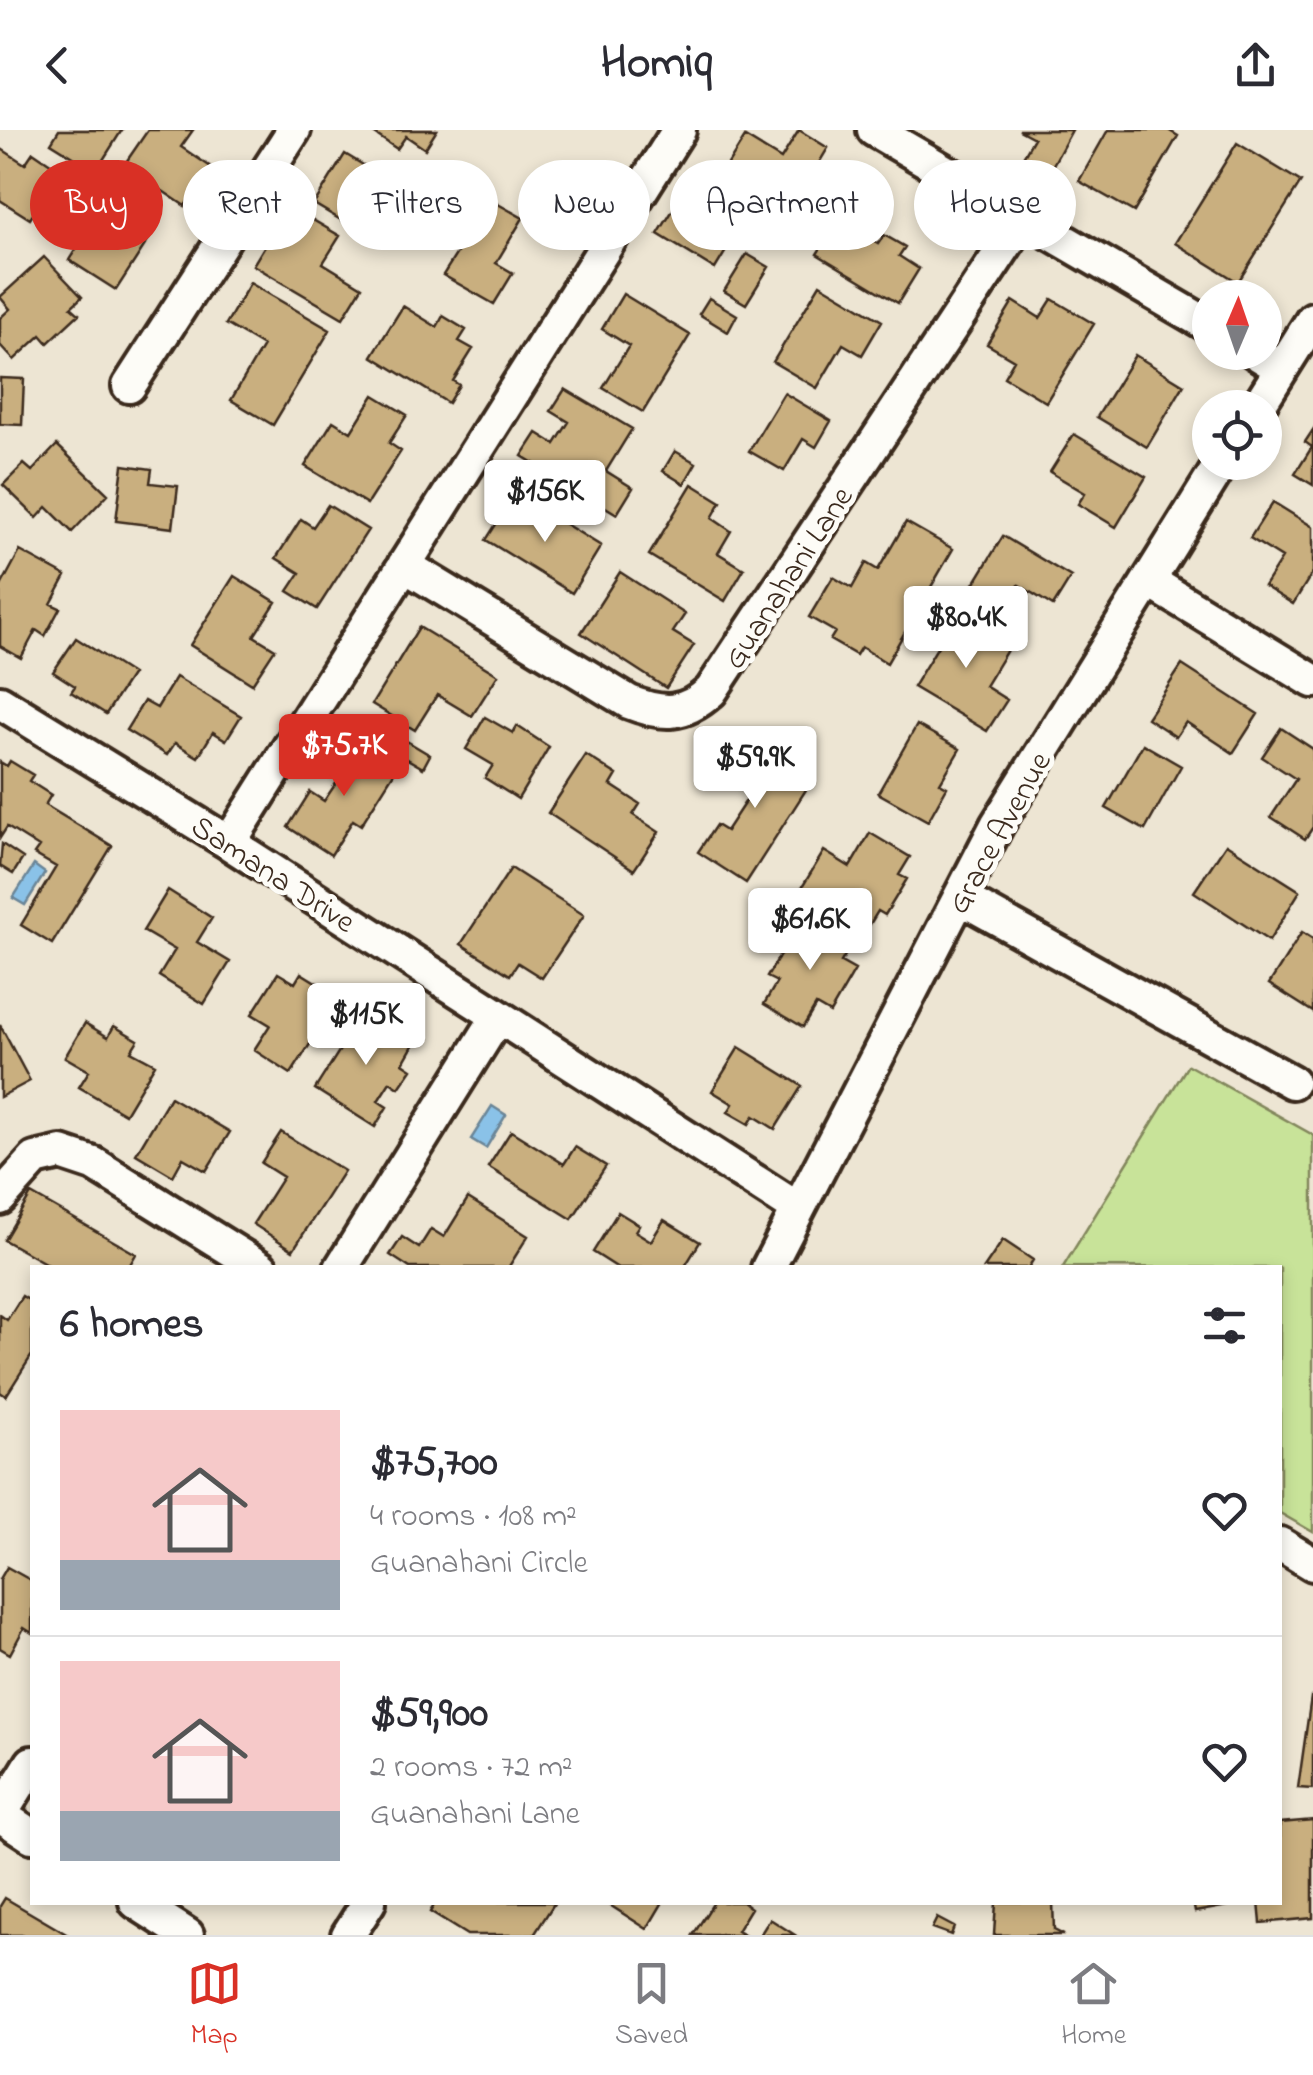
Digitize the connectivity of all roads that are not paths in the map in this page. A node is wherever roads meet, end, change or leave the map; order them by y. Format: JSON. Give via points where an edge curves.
{"nodes":[{"id":1,"x":294,"y":130,"type":"edge"},
{"id":2,"x":678,"y":130,"type":"edge"},
{"id":3,"x":874,"y":130,"type":"edge"},
{"id":4,"x":926,"y":160,"type":"edge"},
{"id":5,"x":1076,"y":247,"type":"edge"},
{"id":6,"x":1002,"y":250,"type":"edge"},
{"id":7,"x":1192,"y":315,"type":"edge"},
{"id":8,"x":1313,"y":319,"type":"edge"},
{"id":9,"x":1282,"y":347,"type":"edge"},
{"id":10,"x":128,"y":386,"type":"dead end"},
{"id":11,"x":1211,"y":480,"type":"edge"},
{"id":12,"x":404,"y":565,"type":"junction"},
{"id":13,"x":1149,"y":581,"type":"junction"},
{"id":14,"x":1313,"y":681,"type":"edge"},
{"id":15,"x":0,"y":702,"type":"edge"},
{"id":16,"x":230,"y":842,"type":"junction"},
{"id":17,"x":961,"y":898,"type":"junction"},
{"id":18,"x":497,"y":1018,"type":"junction"},
{"id":19,"x":1292,"y":1082,"type":"dead end"},
{"id":20,"x":0,"y":1198,"type":"edge"},
{"id":21,"x":798,"y":1210,"type":"junction"},
{"id":22,"x":256,"y":1265,"type":"edge"},
{"id":23,"x":343,"y":1265,"type":"edge"},
{"id":24,"x":770,"y":1265,"type":"edge"},
{"id":25,"x":1282,"y":1545,"type":"edge"},
{"id":26,"x":1313,"y":1564,"type":"edge"},
{"id":27,"x":30,"y":1766,"type":"edge"},
{"id":28,"x":0,"y":1816,"type":"edge"},
{"id":29,"x":30,"y":1835,"type":"edge"},
{"id":30,"x":141,"y":1905,"type":"edge"},
{"id":31,"x":367,"y":1905,"type":"edge"},
{"id":32,"x":187,"y":1935,"type":"edge"},
{"id":33,"x":348,"y":1935,"type":"edge"}],
"edges":[{"from":1,"to":10,"type":"street"},
{"from":2,"to":12,"type":"street"},
{"from":3,"to":4,"type":"street"},
{"from":5,"to":7,"type":"street"},
{"from":6,"to":12,"type":"street","name":"Guanahani Lane","via":[[712,691],[696,705],[652,712],[629,702]]},
{"from":8,"to":9,"type":"street"},
{"from":11,"to":13,"type":"street","name":"Grace Avenue"},
{"from":12,"to":16,"type":"street"},
{"from":13,"to":14,"type":"street"},
{"from":13,"to":17,"type":"street","name":"Grace Avenue","via":[[997,826]]},
{"from":15,"to":16,"type":"street","name":"Samana Drive"},
{"from":16,"to":18,"type":"street","name":"Samana Drive"},
{"from":17,"to":19,"type":"street"},
{"from":17,"to":21,"type":"street","name":"Grace Avenue"},
{"from":18,"to":21,"type":"street","name":"Samana Drive"},
{"from":18,"to":23,"type":"street"},
{"from":20,"to":22,"type":"street","via":[[35,1158],[70,1154]]},
{"from":21,"to":24,"type":"street","name":"Grace Avenue"},
{"from":25,"to":26,"type":"street"},
{"from":27,"to":28,"type":"street"},
{"from":28,"to":29,"type":"street"},
{"from":30,"to":32,"type":"street"},
{"from":31,"to":33,"type":"street"}]}
